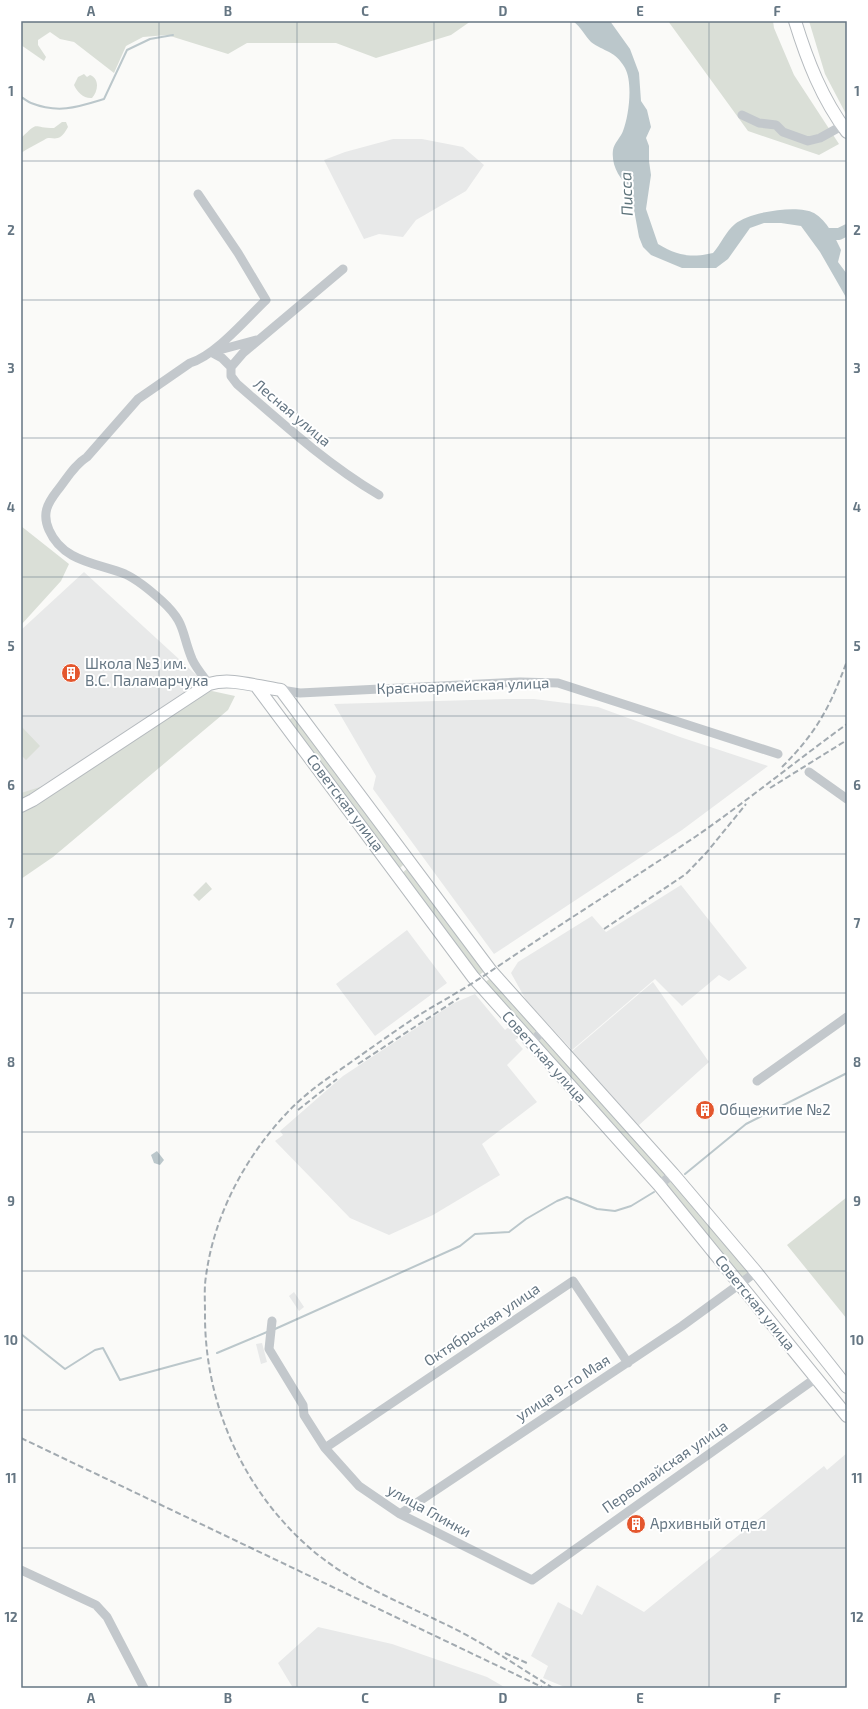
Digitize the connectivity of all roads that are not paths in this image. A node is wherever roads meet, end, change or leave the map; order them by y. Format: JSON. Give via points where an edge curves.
{"nodes":[{"id":1,"x":795,"y":21,"type":"edge"},
{"id":2,"x":742,"y":115,"type":"dead end"},
{"id":3,"x":846,"y":127,"type":"edge"},
{"id":4,"x":198,"y":194,"type":"dead end"},
{"id":5,"x":343,"y":269,"type":"dead end"},
{"id":6,"x":259,"y":339,"type":"junction"},
{"id":7,"x":211,"y":352,"type":"junction"},
{"id":8,"x":231,"y":367,"type":"junction"},
{"id":9,"x":379,"y":495,"type":"dead end"},
{"id":10,"x":209,"y":684,"type":"junction"},
{"id":11,"x":257,"y":687,"type":"junction"},
{"id":12,"x":281,"y":690,"type":"junction"},
{"id":13,"x":778,"y":754,"type":"dead end"},
{"id":14,"x":809,"y":772,"type":"dead end"},
{"id":15,"x":847,"y":799,"type":"edge"},
{"id":16,"x":21,"y":806,"type":"edge"},
{"id":17,"x":847,"y":1017,"type":"edge"},
{"id":18,"x":543,"y":1030,"type":"junction"},
{"id":19,"x":532,"y":1042,"type":"junction"},
{"id":20,"x":757,"y":1081,"type":"dead end"},
{"id":21,"x":673,"y":1174,"type":"junction"},
{"id":22,"x":659,"y":1185,"type":"junction"},
{"id":23,"x":756,"y":1272,"type":"junction"},
{"id":24,"x":740,"y":1283,"type":"junction"},
{"id":25,"x":272,"y":1321,"type":"dead end"},
{"id":26,"x":628,"y":1363,"type":"junction"},
{"id":27,"x":816,"y":1378,"type":"junction"},
{"id":28,"x":847,"y":1387,"type":"edge"},
{"id":29,"x":847,"y":1416,"type":"edge"},
{"id":30,"x":325,"y":1448,"type":"junction"},
{"id":31,"x":400,"y":1514,"type":"junction"},
{"id":32,"x":21,"y":1570,"type":"edge"},
{"id":33,"x":532,"y":1580,"type":"joint"},
{"id":34,"x":144,"y":1688,"type":"edge"}],
"edges":[{"from":1,"to":3,"type":"main road","via":[[804,53],[826,99]]},
{"from":2,"to":3,"type":"street","via":[[759,124],[776,125],[783,132],[808,141]]},
{"from":4,"to":7,"type":"street","via":[[266,300]]},
{"from":5,"to":6,"type":"street"},
{"from":6,"to":7,"type":"street"},
{"from":6,"to":8,"type":"street"},
{"from":7,"to":8,"type":"street"},
{"from":7,"to":10,"type":"street","via":[[146,393],[128,410],[80,462],[51,498],[45,513],[46,523],[58,544],[74,557],[126,575],[162,601],[181,624],[192,658]]},
{"from":8,"to":9,"type":"street","name":"Лесная улица","via":[[231,376],[237,384],[306,444],[349,477]]},
{"from":10,"to":11,"type":"main road","name":"Красноармейская улица","via":[[225,682]]},
{"from":10,"to":16,"type":"main road"},
{"from":11,"to":12,"type":"main road","name":"Красноармейская улица"},
{"from":11,"to":19,"type":"main road","name":"Советская улица","via":[[473,977]]},
{"from":12,"to":13,"type":"street","name":"Красноармейская улица","via":[[300,693],[520,682],[558,683]]},
{"from":12,"to":18,"type":"main road","name":"Советская улица","via":[[491,971]]},
{"from":14,"to":15,"type":"street"},
{"from":17,"to":20,"type":"street"},
{"from":18,"to":19,"type":"street"},
{"from":18,"to":21,"type":"main road","name":"Советская улица"},
{"from":19,"to":22,"type":"main road","name":"Советская улица"},
{"from":21,"to":22,"type":"street"},
{"from":21,"to":23,"type":"main road","name":"Советская улица"},
{"from":22,"to":24,"type":"main road","name":"Советская улица"},
{"from":23,"to":24,"type":"street","name":"улица 9-го Мая"},
{"from":23,"to":28,"type":"main road","name":"Советская улица"},
{"from":24,"to":26,"type":"street","name":"улица 9-го Мая"},
{"from":24,"to":27,"type":"main road","name":"Советская улица"},
{"from":25,"to":30,"type":"street","name":"улица Глинки","via":[[269,1349],[303,1405],[304,1415]]},
{"from":26,"to":30,"type":"street","name":"Октябрьская улица","via":[[573,1281]]},
{"from":26,"to":31,"type":"street","name":"улица 9-го Мая"},
{"from":27,"to":29,"type":"main road","name":"Советская улица"},
{"from":27,"to":33,"type":"street","name":"Первомайская улица"},
{"from":30,"to":31,"type":"street","name":"улица Глинки","via":[[359,1486]]},
{"from":31,"to":33,"type":"street","name":"улица Глинки"},
{"from":32,"to":34,"type":"street","via":[[96,1605],[107,1617]]}]}
